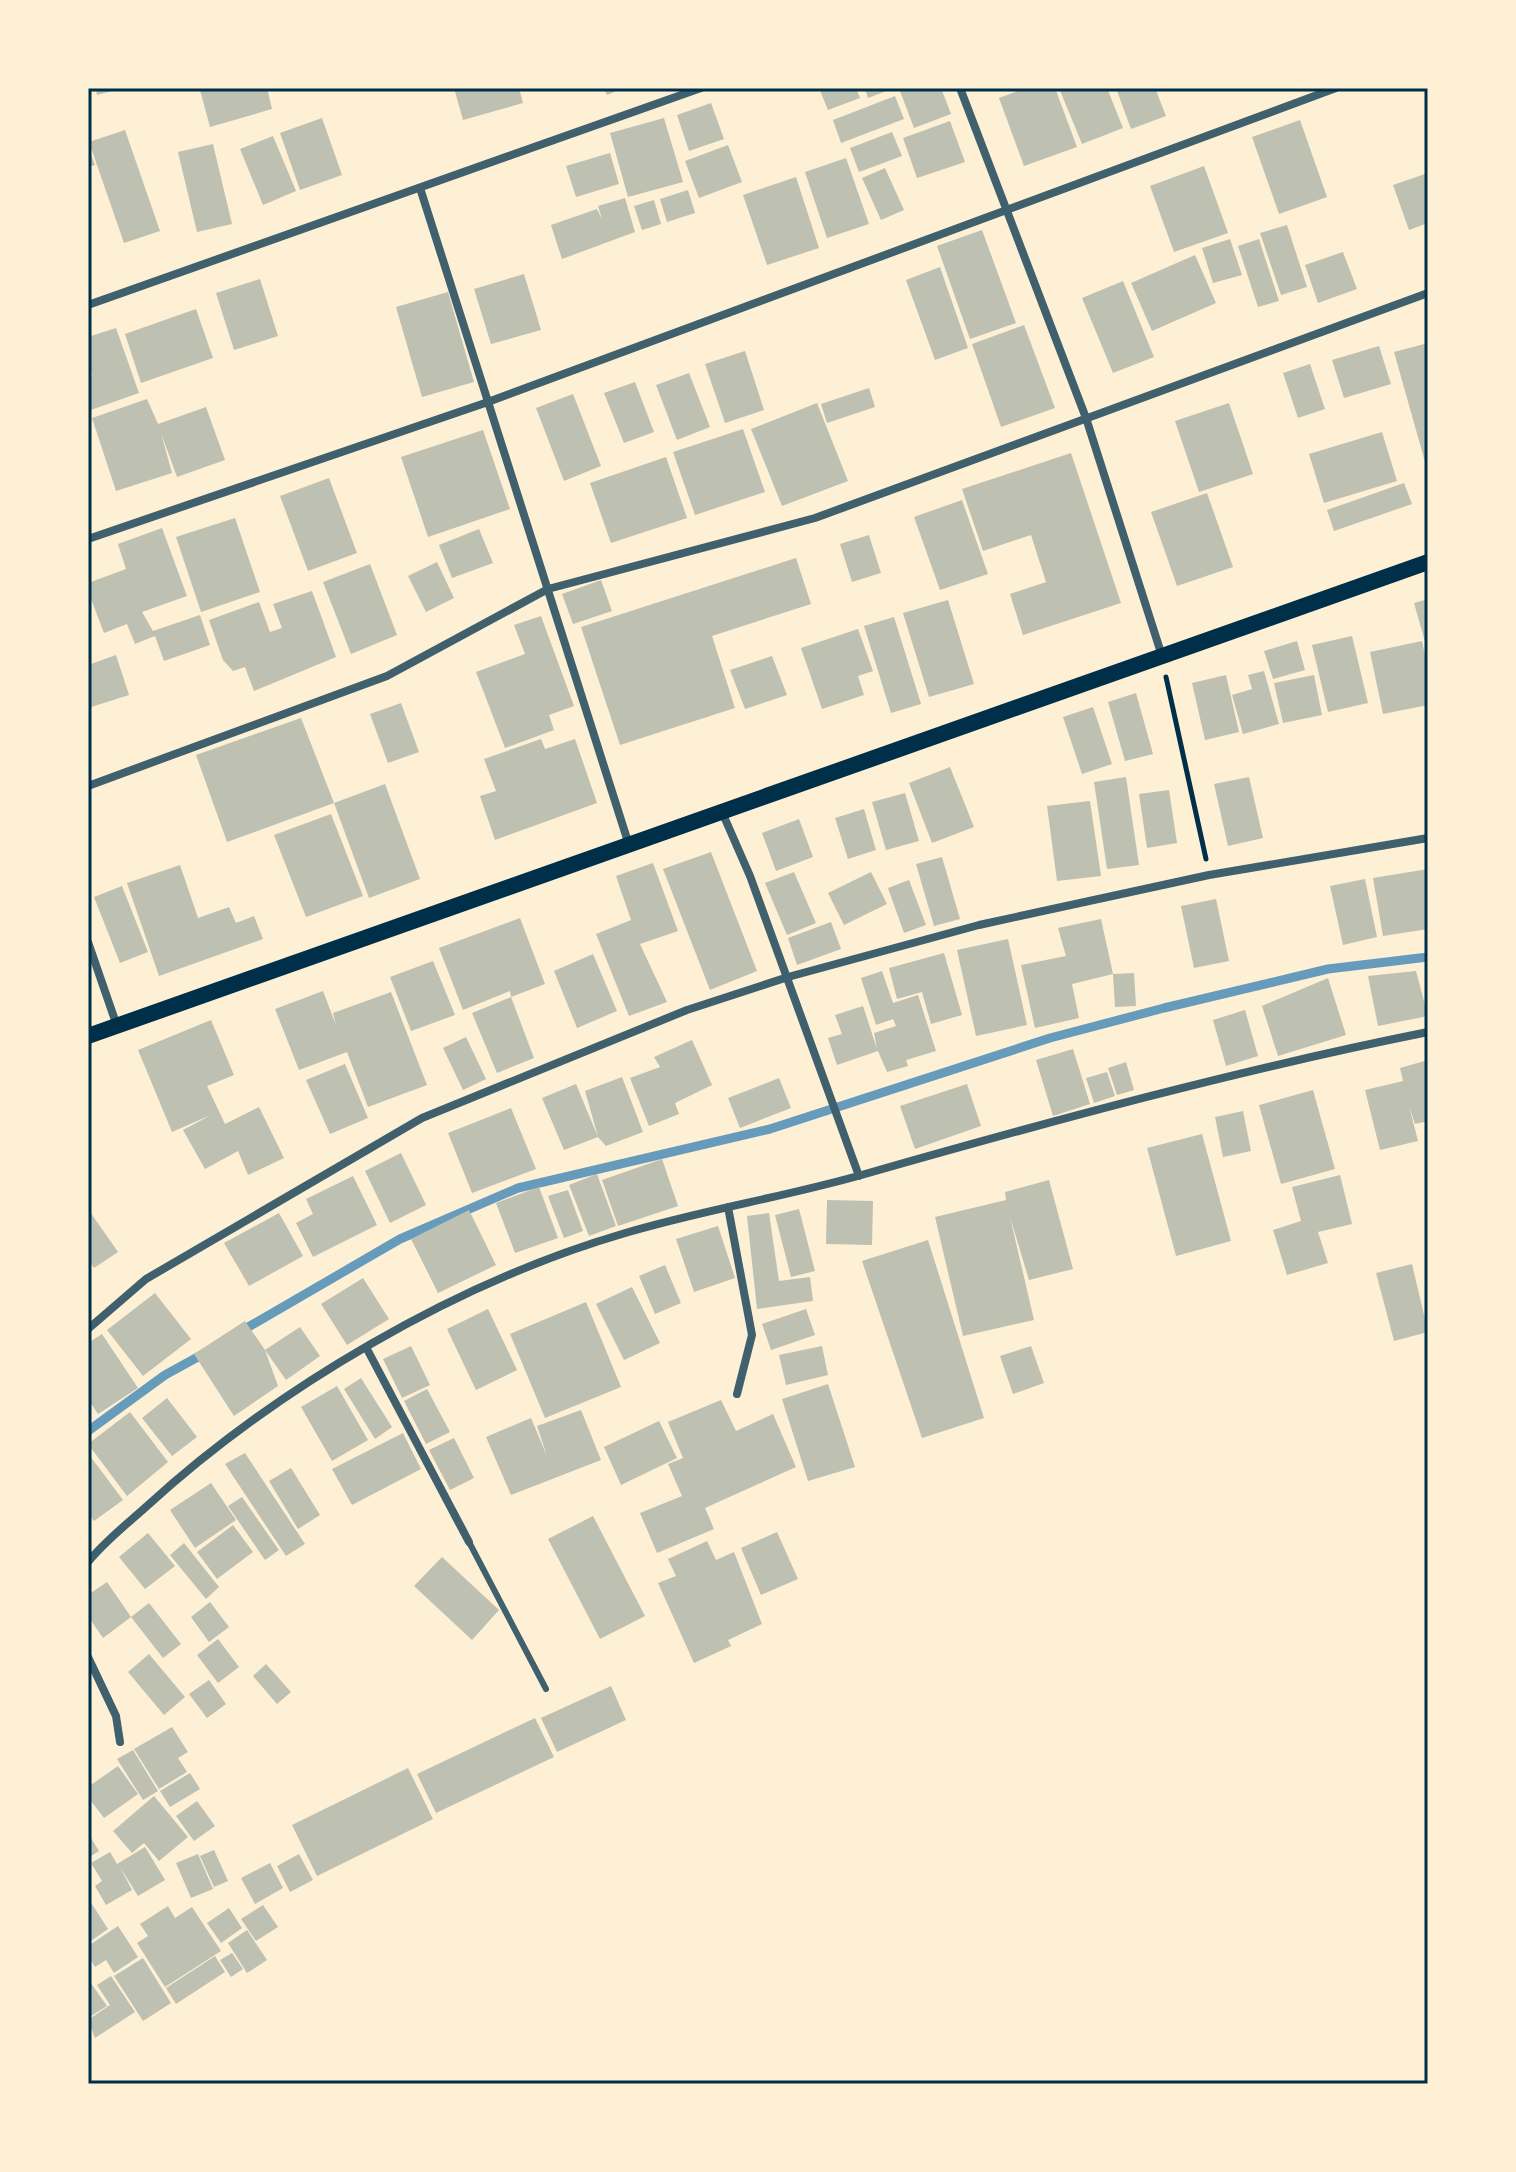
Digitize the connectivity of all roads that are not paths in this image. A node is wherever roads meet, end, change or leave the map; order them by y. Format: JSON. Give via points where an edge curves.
{"nodes":[{"id":1,"x":701,"y":88,"type":"edge"},
{"id":2,"x":960,"y":88,"type":"edge"},
{"id":3,"x":1336,"y":88,"type":"edge"},
{"id":4,"x":420,"y":188,"type":"junction"},
{"id":5,"x":1007,"y":209,"type":"junction"},
{"id":6,"x":1428,"y":293,"type":"edge"},
{"id":7,"x":88,"y":305,"type":"edge"},
{"id":8,"x":488,"y":402,"type":"junction"},
{"id":9,"x":1086,"y":418,"type":"junction"},
{"id":10,"x":88,"y":539,"type":"edge"},
{"id":11,"x":1428,"y":562,"type":"edge"},
{"id":12,"x":548,"y":589,"type":"junction"},
{"id":13,"x":1162,"y":656,"type":"junction"},
{"id":14,"x":88,"y":786,"type":"edge"},
{"id":15,"x":722,"y":811,"type":"junction"},
{"id":16,"x":1428,"y":838,"type":"edge"},
{"id":17,"x":629,"y":845,"type":"junction"},
{"id":18,"x":88,"y":942,"type":"edge"},
{"id":19,"x":788,"y":977,"type":"junction"},
{"id":20,"x":117,"y":1026,"type":"junction"},
{"id":21,"x":1428,"y":1032,"type":"edge"},
{"id":22,"x":88,"y":1036,"type":"edge"},
{"id":23,"x":859,"y":1176,"type":"junction"},
{"id":24,"x":728,"y":1207,"type":"junction"},
{"id":25,"x":88,"y":1329,"type":"edge"},
{"id":26,"x":367,"y":1349,"type":"junction"},
{"id":27,"x":737,"y":1394,"type":"dead end"},
{"id":28,"x":469,"y":1542,"type":"joint"},
{"id":29,"x":88,"y":1562,"type":"edge"},
{"id":30,"x":88,"y":1657,"type":"edge"},
{"id":31,"x":546,"y":1689,"type":"dead end"},
{"id":32,"x":120,"y":1742,"type":"dead end"}],
"edges":[{"from":1,"to":4,"type":"street"},
{"from":2,"to":5,"type":"street"},
{"from":3,"to":5,"type":"street"},
{"from":4,"to":7,"type":"street"},
{"from":4,"to":8,"type":"street"},
{"from":5,"to":8,"type":"street"},
{"from":5,"to":9,"type":"street"},
{"from":6,"to":9,"type":"street"},
{"from":8,"to":10,"type":"street"},
{"from":8,"to":12,"type":"street"},
{"from":9,"to":12,"type":"street","via":[[815,518]]},
{"from":9,"to":13,"type":"street"},
{"from":11,"to":13,"type":"main road"},
{"from":12,"to":14,"type":"street","via":[[387,676]]},
{"from":12,"to":17,"type":"street"},
{"from":13,"to":15,"type":"main road"},
{"from":15,"to":17,"type":"main road"},
{"from":15,"to":19,"type":"street"},
{"from":16,"to":19,"type":"street","via":[[1209,875],[979,925]]},
{"from":17,"to":20,"type":"main road"},
{"from":18,"to":20,"type":"street"},
{"from":19,"to":23,"type":"street"},
{"from":19,"to":25,"type":"street","via":[[687,1010],[422,1118],[146,1279]]},
{"from":20,"to":22,"type":"main road"},
{"from":21,"to":23,"type":"street","via":[[1308,1056]]},
{"from":23,"to":24,"type":"street"},
{"from":24,"to":26,"type":"street","via":[[620,1235],[499,1278]]},
{"from":24,"to":27,"type":"street","via":[[752,1335]]},
{"from":26,"to":28,"type":"street"},
{"from":26,"to":29,"type":"street","via":[[212,1449]]},
{"from":28,"to":31,"type":"lane"},
{"from":30,"to":32,"type":"street","via":[[116,1716]]}]}
